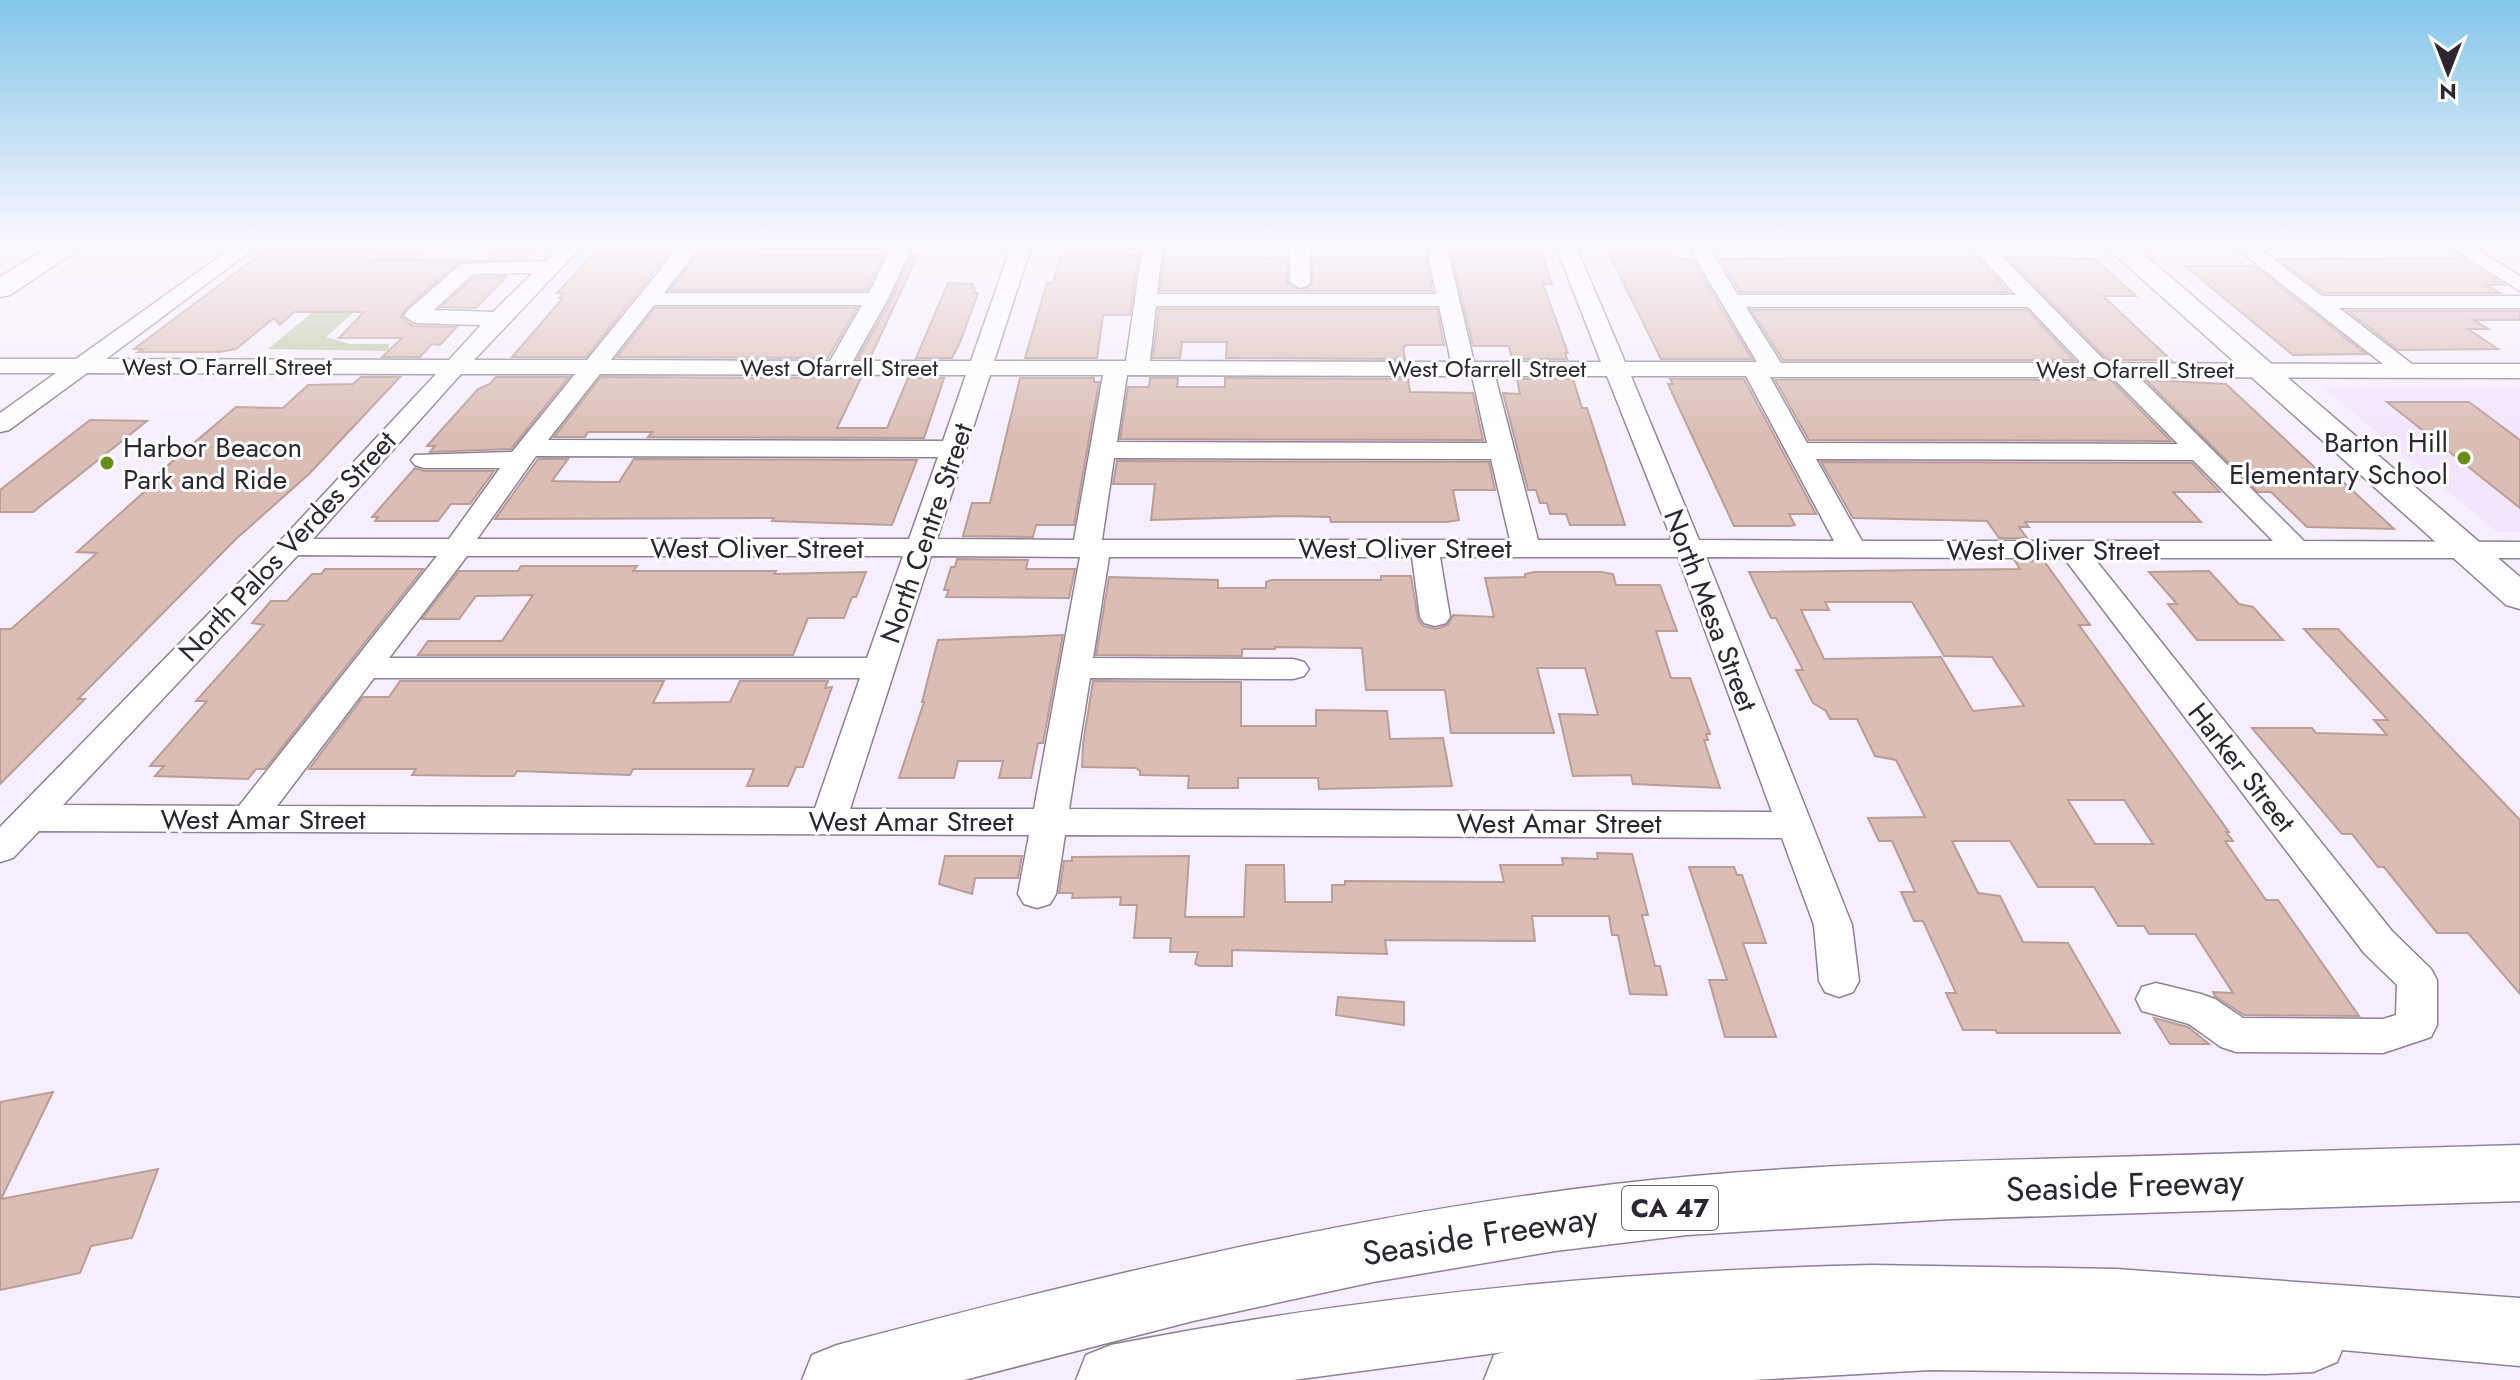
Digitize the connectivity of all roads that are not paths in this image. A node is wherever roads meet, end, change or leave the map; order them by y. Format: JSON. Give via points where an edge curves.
{"nodes":[{"id":1,"x":161,"y":308,"type":"edge"},
{"id":2,"x":423,"y":308,"type":"edge"},
{"id":3,"x":509,"y":308,"type":"edge"},
{"id":4,"x":642,"y":308,"type":"edge"},
{"id":5,"x":872,"y":308,"type":"edge"},
{"id":6,"x":1001,"y":308,"type":"edge"},
{"id":7,"x":1144,"y":308,"type":"edge"},
{"id":8,"x":1451,"y":308,"type":"edge"},
{"id":9,"x":1592,"y":308,"type":"edge"},
{"id":10,"x":1734,"y":308,"type":"edge"},
{"id":11,"x":2043,"y":308,"type":"edge"},
{"id":12,"x":2191,"y":308,"type":"edge"},
{"id":13,"x":2325,"y":308,"type":"edge"},
{"id":14,"x":499,"y":319,"type":"junction"},
{"id":15,"x":81,"y":366,"type":"junction"},
{"id":16,"x":455,"y":368,"type":"junction"},
{"id":17,"x":592,"y":368,"type":"junction"},
{"id":18,"x":837,"y":368,"type":"junction"},
{"id":19,"x":982,"y":368,"type":"junction"},
{"id":20,"x":1126,"y":369,"type":"junction"},
{"id":21,"x":1617,"y":369,"type":"junction"},
{"id":22,"x":1763,"y":369,"type":"junction"},
{"id":23,"x":6,"y":370,"type":"edge"},
{"id":24,"x":1473,"y":370,"type":"junction"},
{"id":25,"x":2110,"y":370,"type":"junction"},
{"id":26,"x":2263,"y":371,"type":"junction"},
{"id":27,"x":2407,"y":371,"type":"junction"},
{"id":28,"x":2520,"y":371,"type":"edge"},
{"id":29,"x":0,"y":425,"type":"edge"},
{"id":30,"x":954,"y":449,"type":"junction"},
{"id":31,"x":1104,"y":450,"type":"junction"},
{"id":32,"x":1504,"y":451,"type":"junction"},
{"id":33,"x":1798,"y":451,"type":"junction"},
{"id":34,"x":2199,"y":452,"type":"junction"},
{"id":35,"x":524,"y":454,"type":"junction"},
{"id":36,"x":424,"y":460,"type":"dead end"},
{"id":37,"x":290,"y":547,"type":"junction"},
{"id":38,"x":459,"y":547,"type":"junction"},
{"id":39,"x":920,"y":548,"type":"junction"},
{"id":40,"x":1092,"y":548,"type":"junction"},
{"id":41,"x":1526,"y":548,"type":"junction"},
{"id":42,"x":1425,"y":549,"type":"junction"},
{"id":43,"x":1689,"y":549,"type":"junction"},
{"id":44,"x":1853,"y":550,"type":"junction"},
{"id":45,"x":2073,"y":550,"type":"junction"},
{"id":46,"x":2297,"y":550,"type":"junction"},
{"id":47,"x":2468,"y":550,"type":"junction"},
{"id":48,"x":2520,"y":550,"type":"edge"},
{"id":49,"x":2520,"y":597,"type":"edge"},
{"id":50,"x":1435,"y":617,"type":"dead end"},
{"id":51,"x":368,"y":668,"type":"junction"},
{"id":52,"x":881,"y":668,"type":"junction"},
{"id":53,"x":1078,"y":668,"type":"junction"},
{"id":54,"x":1293,"y":669,"type":"dead end"},
{"id":55,"x":30,"y":818,"type":"junction"},
{"id":56,"x":248,"y":819,"type":"junction"},
{"id":57,"x":1051,"y":820,"type":"junction"},
{"id":58,"x":828,"y":821,"type":"junction"},
{"id":59,"x":1792,"y":825,"type":"junction"},
{"id":60,"x":0,"y":849,"type":"edge"},
{"id":61,"x":1037,"y":894,"type":"dead end"},
{"id":62,"x":1839,"y":981,"type":"dead end"},
{"id":63,"x":2156,"y":999,"type":"dead end"},
{"id":64,"x":2520,"y":1173,"type":"edge"},
{"id":65,"x":2495,"y":1330,"type":"edge"},
{"id":66,"x":837,"y":1380,"type":"edge"},
{"id":67,"x":1111,"y":1380,"type":"edge"},
{"id":68,"x":1519,"y":1380,"type":"edge"}],
"edges":[{"from":1,"to":15,"type":"street"},
{"from":2,"to":14,"type":"street","via":[[415,316]]},
{"from":3,"to":14,"type":"street","name":"North Palos Verdes Street"},
{"from":4,"to":17,"type":"street"},
{"from":5,"to":18,"type":"street"},
{"from":6,"to":19,"type":"street","name":"North Centre Street"},
{"from":7,"to":20,"type":"street"},
{"from":8,"to":24,"type":"street"},
{"from":9,"to":21,"type":"street","name":"North Mesa Street"},
{"from":10,"to":22,"type":"street"},
{"from":11,"to":25,"type":"street"},
{"from":12,"to":26,"type":"main road"},
{"from":13,"to":27,"type":"street"},
{"from":14,"to":16,"type":"street","name":"North Palos Verdes Street"},
{"from":15,"to":16,"type":"street","name":"West O Farrell Street"},
{"from":15,"to":23,"type":"street","name":"West O Farrell Street"},
{"from":15,"to":29,"type":"street"},
{"from":16,"to":17,"type":"street","name":"West Ofarrell Street"},
{"from":16,"to":37,"type":"street","name":"North Palos Verdes Street"},
{"from":17,"to":18,"type":"street","name":"West Ofarrell Street"},
{"from":17,"to":35,"type":"street"},
{"from":18,"to":19,"type":"street","name":"West Ofarrell Street"},
{"from":19,"to":20,"type":"street","name":"West Ofarrell Street"},
{"from":19,"to":30,"type":"street","name":"North Centre Street"},
{"from":20,"to":24,"type":"street","name":"West Ofarrell Street"},
{"from":20,"to":31,"type":"street"},
{"from":21,"to":22,"type":"street","name":"West Ofarrell Street"},
{"from":21,"to":24,"type":"street","name":"West Ofarrell Street"},
{"from":21,"to":43,"type":"street","name":"North Mesa Street"},
{"from":22,"to":25,"type":"street","name":"West Ofarrell Street"},
{"from":22,"to":33,"type":"street"},
{"from":24,"to":32,"type":"street"},
{"from":25,"to":26,"type":"street","name":"West Ofarrell Street"},
{"from":25,"to":34,"type":"street"},
{"from":26,"to":27,"type":"street","name":"West Ofarrell Street"},
{"from":26,"to":47,"type":"main road"},
{"from":27,"to":28,"type":"street","name":"West Ofarrell Street"},
{"from":30,"to":35,"type":"street"},
{"from":30,"to":39,"type":"street","name":"North Centre Street"},
{"from":31,"to":32,"type":"street"},
{"from":31,"to":40,"type":"street"},
{"from":32,"to":41,"type":"street"},
{"from":33,"to":34,"type":"street"},
{"from":33,"to":44,"type":"street"},
{"from":34,"to":46,"type":"street"},
{"from":35,"to":36,"type":"street"},
{"from":35,"to":38,"type":"street"},
{"from":37,"to":38,"type":"street","name":"West Oliver Street"},
{"from":37,"to":55,"type":"street","name":"North Palos Verdes Street"},
{"from":38,"to":39,"type":"street","name":"West Oliver Street"},
{"from":38,"to":51,"type":"street"},
{"from":39,"to":40,"type":"street","name":"West Oliver Street"},
{"from":39,"to":52,"type":"street","name":"North Centre Street"},
{"from":40,"to":42,"type":"street","name":"West Oliver Street"},
{"from":40,"to":53,"type":"street"},
{"from":41,"to":42,"type":"street","name":"West Oliver Street"},
{"from":41,"to":43,"type":"street","name":"West Oliver Street"},
{"from":42,"to":50,"type":"street"},
{"from":43,"to":44,"type":"street","name":"West Oliver Street"},
{"from":43,"to":59,"type":"street","name":"North Mesa Street"},
{"from":44,"to":45,"type":"street","name":"West Oliver Street"},
{"from":45,"to":46,"type":"street","name":"West Oliver Street"},
{"from":45,"to":63,"type":"street","name":"Harker Street","via":[[2378,942],[2417,980],[2416,1025],[2383,1036],[2236,1035],[2201,1011]]},
{"from":46,"to":47,"type":"street","name":"West Oliver Street"},
{"from":47,"to":48,"type":"street","name":"West Oliver Street"},
{"from":47,"to":49,"type":"main road"},
{"from":51,"to":52,"type":"street"},
{"from":51,"to":56,"type":"street"},
{"from":52,"to":58,"type":"street","name":"North Centre Street"},
{"from":53,"to":54,"type":"street"},
{"from":53,"to":57,"type":"street"},
{"from":55,"to":56,"type":"street","name":"West Amar Street"},
{"from":55,"to":60,"type":"street","name":"North Palos Verdes Street"},
{"from":56,"to":58,"type":"street","name":"West Amar Street"},
{"from":57,"to":58,"type":"street","name":"West Amar Street"},
{"from":57,"to":59,"type":"street","name":"West Amar Street"},
{"from":57,"to":61,"type":"street"},
{"from":59,"to":62,"type":"street","name":"North Mesa Street","via":[[1833,925]]},
{"from":64,"to":66,"type":"highway","name":"Seaside Freeway","number":"CA 47","via":[[1912,1192],[1733,1202],[1558,1221],[1379,1248],[1243,1276]]},
{"from":65,"to":67,"type":"highway","via":[[2087,1300],[1803,1298],[1418,1328]]},
{"from":65,"to":68,"type":"highway","via":[[2229,1343],[2063,1336],[1846,1339],[1650,1357]]}]}
